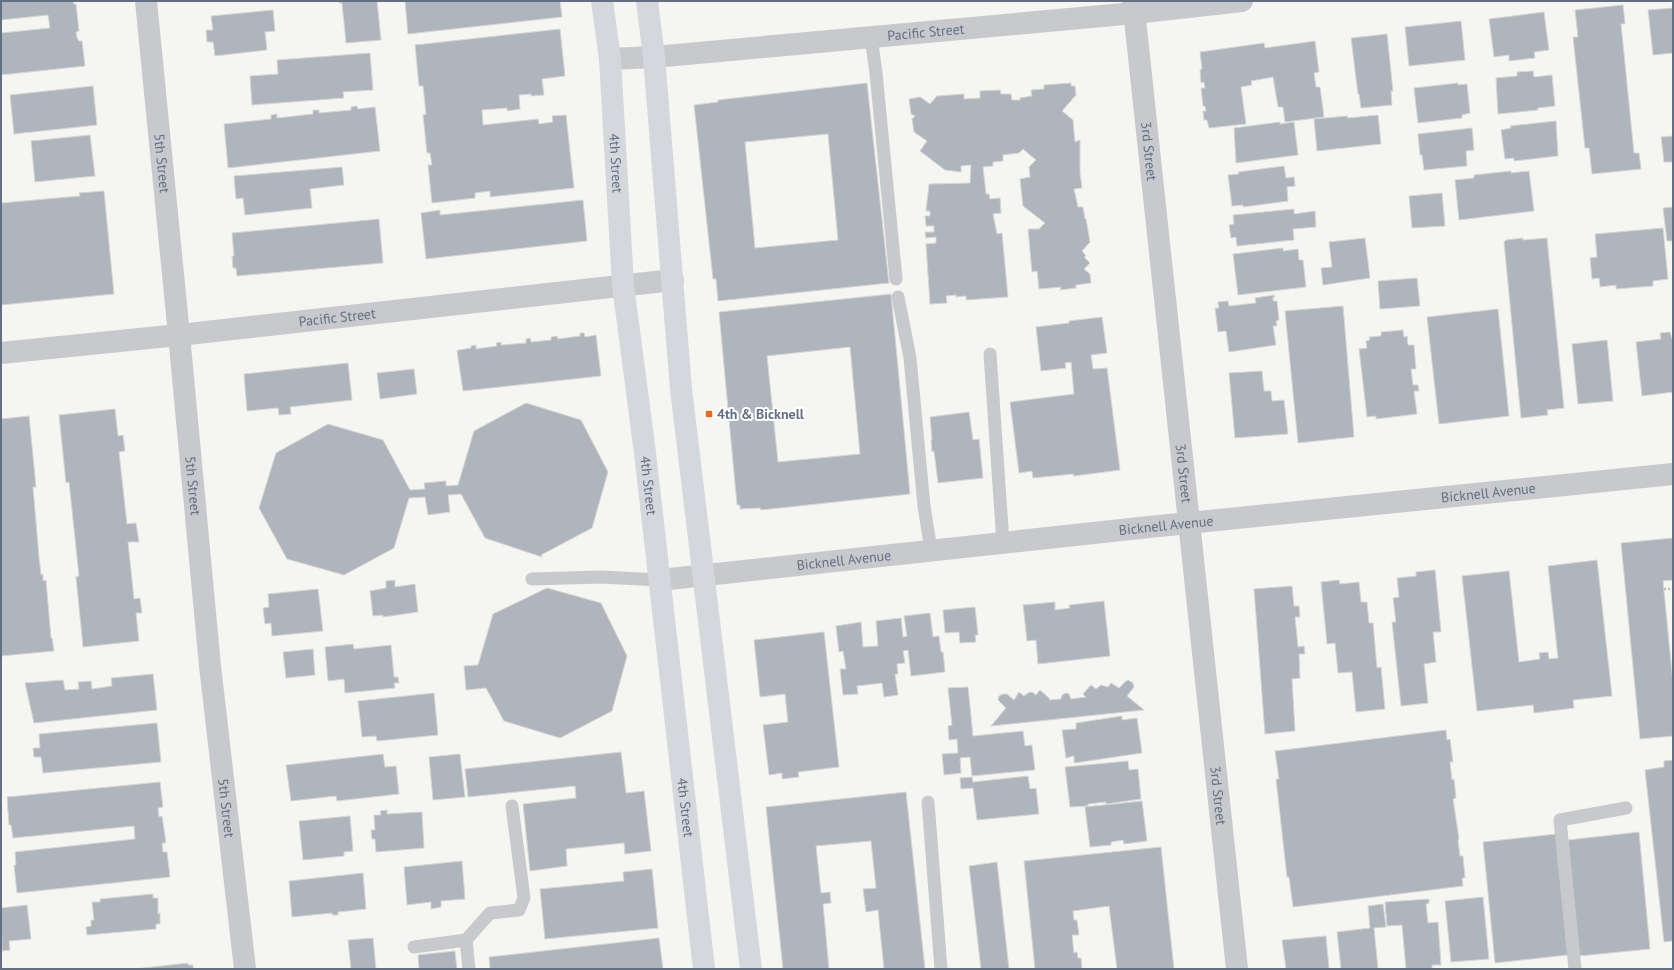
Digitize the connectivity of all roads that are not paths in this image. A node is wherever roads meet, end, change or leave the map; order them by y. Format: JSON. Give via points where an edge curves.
{"nodes":[{"id":1,"x":146,"y":1,"type":"edge"},
{"id":2,"x":602,"y":1,"type":"edge"},
{"id":3,"x":647,"y":1,"type":"edge"},
{"id":4,"x":1242,"y":1,"type":"edge"},
{"id":5,"x":1134,"y":7,"type":"edge"},
{"id":6,"x":871,"y":37,"type":"junction"},
{"id":7,"x":654,"y":57,"type":"junction"},
{"id":8,"x":610,"y":60,"type":"junction"},
{"id":9,"x":896,"y":279,"type":"dead end"},
{"id":10,"x":673,"y":280,"type":"junction"},
{"id":11,"x":623,"y":285,"type":"junction"},
{"id":12,"x":898,"y":297,"type":"dead end"},
{"id":13,"x":180,"y":335,"type":"junction"},
{"id":14,"x":1,"y":353,"type":"edge"},
{"id":15,"x":990,"y":354,"type":"dead end"},
{"id":16,"x":1673,"y":474,"type":"edge"},
{"id":17,"x":1190,"y":523,"type":"junction"},
{"id":18,"x":1003,"y":543,"type":"junction"},
{"id":19,"x":931,"y":550,"type":"junction"},
{"id":20,"x":704,"y":575,"type":"junction"},
{"id":21,"x":532,"y":579,"type":"dead end"},
{"id":22,"x":660,"y":580,"type":"junction"},
{"id":23,"x":928,"y":802,"type":"dead end"},
{"id":24,"x":512,"y":806,"type":"dead end"},
{"id":25,"x":1626,"y":808,"type":"dead end"},
{"id":26,"x":466,"y":940,"type":"junction"},
{"id":27,"x":414,"y":947,"type":"dead end"},
{"id":28,"x":246,"y":969,"type":"edge"},
{"id":29,"x":469,"y":969,"type":"edge"},
{"id":30,"x":704,"y":969,"type":"edge"},
{"id":31,"x":751,"y":969,"type":"edge"},
{"id":32,"x":941,"y":969,"type":"edge"},
{"id":33,"x":1237,"y":969,"type":"edge"},
{"id":34,"x":1575,"y":969,"type":"edge"}],
"edges":[{"from":1,"to":13,"type":"street","name":"5th Street"},
{"from":2,"to":8,"type":"street","name":"4th Street"},
{"from":3,"to":7,"type":"street"},
{"from":4,"to":5,"type":"street","name":"Pacific Street"},
{"from":5,"to":6,"type":"street","name":"Pacific Street"},
{"from":5,"to":17,"type":"street","name":"3rd Street"},
{"from":6,"to":7,"type":"street","name":"Pacific Street"},
{"from":6,"to":9,"type":"lane"},
{"from":7,"to":8,"type":"street","name":"Pacific Street"},
{"from":7,"to":10,"type":"street"},
{"from":8,"to":11,"type":"street","name":"4th Street"},
{"from":10,"to":11,"type":"street","name":"Pacific Street"},
{"from":10,"to":20,"type":"street","via":[[681,389]]},
{"from":11,"to":13,"type":"street","name":"Pacific Street"},
{"from":11,"to":22,"type":"street","name":"4th Street"},
{"from":12,"to":19,"type":"lane","via":[[910,358],[924,506]]},
{"from":13,"to":14,"type":"street","name":"Pacific Street"},
{"from":13,"to":28,"type":"street","name":"5th Street","via":[[211,673]]},
{"from":15,"to":18,"type":"lane"},
{"from":16,"to":17,"type":"street","name":"Bicknell Avenue"},
{"from":17,"to":18,"type":"street","name":"Bicknell Avenue"},
{"from":17,"to":33,"type":"street","name":"3rd Street"},
{"from":18,"to":19,"type":"street","name":"Bicknell Avenue"},
{"from":19,"to":20,"type":"street","name":"Bicknell Avenue"},
{"from":20,"to":22,"type":"street","name":"Bicknell Avenue"},
{"from":20,"to":31,"type":"street"},
{"from":21,"to":22,"type":"lane","via":[[601,577]]},
{"from":22,"to":30,"type":"street","name":"4th Street"},
{"from":23,"to":32,"type":"lane"},
{"from":24,"to":26,"type":"lane","via":[[524,898],[519,910],[490,913]]},
{"from":25,"to":34,"type":"lane","via":[[1560,820]]},
{"from":26,"to":27,"type":"lane"},
{"from":26,"to":29,"type":"lane"}]}
